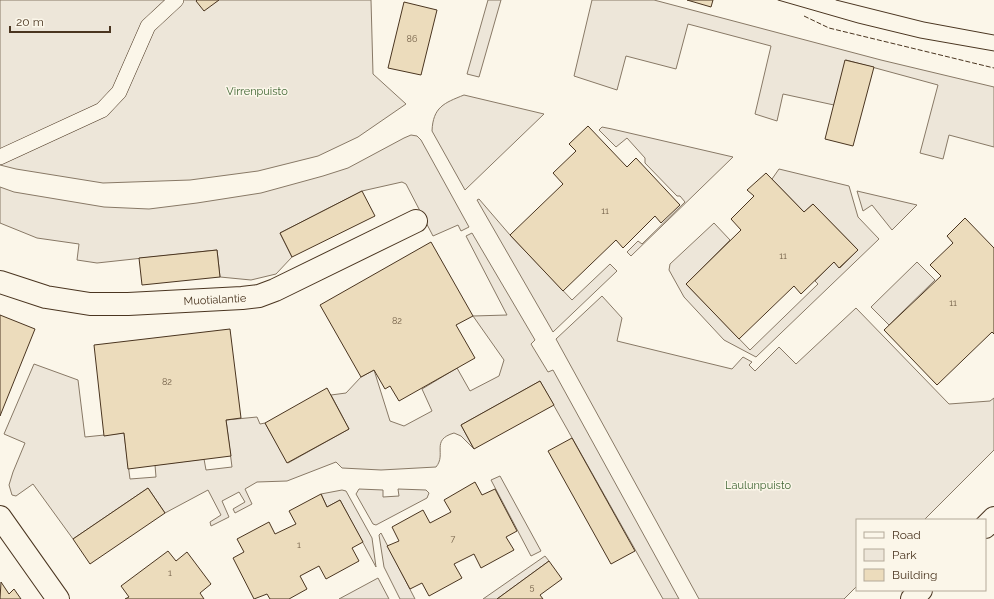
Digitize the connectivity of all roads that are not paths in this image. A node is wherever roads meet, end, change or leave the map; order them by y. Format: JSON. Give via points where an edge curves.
{"nodes":[{"id":1,"x":176,"y":0,"type":"edge"},
{"id":2,"x":0,"y":157,"type":"edge"},
{"id":3,"x":416,"y":221,"type":"dead end"},
{"id":4,"x":0,"y":282,"type":"edge"},
{"id":5,"x":0,"y":518,"type":"edge"},
{"id":6,"x":994,"y":518,"type":"edge"},
{"id":7,"x":986,"y":526,"type":"edge"},
{"id":8,"x":920,"y":591,"type":"edge"},
{"id":9,"x":58,"y":599,"type":"edge"},
{"id":10,"x":912,"y":599,"type":"edge"}],
"edges":[{"from":1,"to":2,"type":"lane","via":[[148,26],[119,92],[102,110]]},
{"from":3,"to":4,"type":"street","name":"Muotialantie","via":[[259,296],[90,304],[46,297]]},
{"from":5,"to":9,"type":"street"},
{"from":6,"to":7,"type":"street"},
{"from":8,"to":10,"type":"street"}]}
